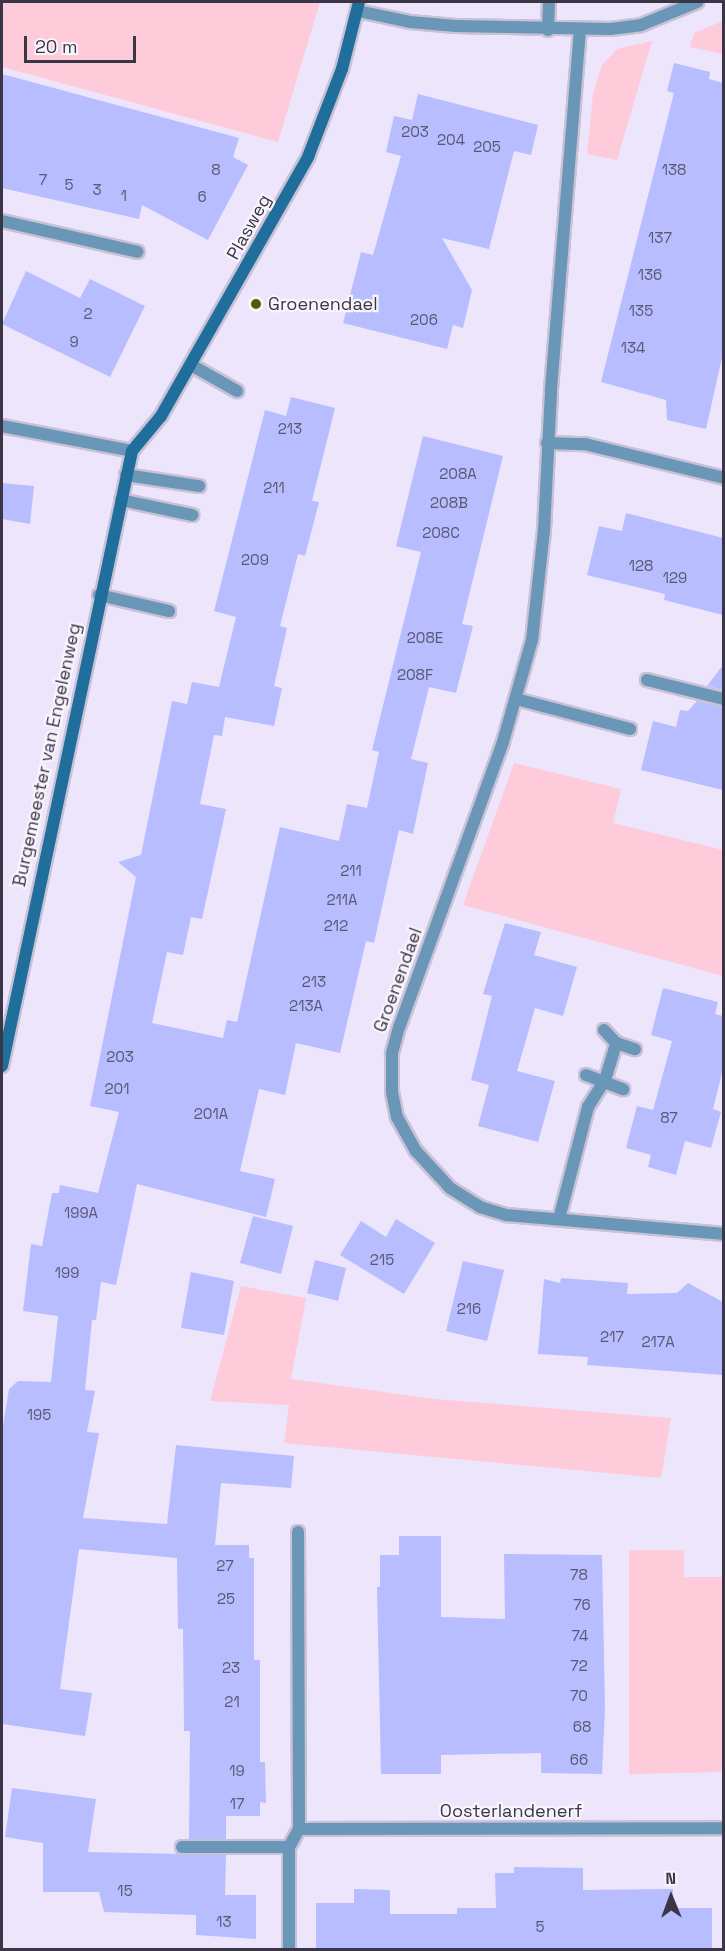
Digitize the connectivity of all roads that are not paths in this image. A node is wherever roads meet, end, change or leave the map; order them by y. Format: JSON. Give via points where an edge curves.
{"nodes":[{"id":1,"x":549,"y":2,"type":"edge"},
{"id":2,"x":696,"y":2,"type":"edge"},
{"id":3,"x":359,"y":6,"type":"edge"},
{"id":4,"x":580,"y":29,"type":"junction"},
{"id":5,"x":548,"y":30,"type":"junction"},
{"id":6,"x":2,"y":221,"type":"edge"},
{"id":7,"x":138,"y":252,"type":"dead end"},
{"id":8,"x":191,"y":365,"type":"junction"},
{"id":9,"x":237,"y":391,"type":"dead end"},
{"id":10,"x":2,"y":426,"type":"edge"},
{"id":11,"x":547,"y":443,"type":"junction"},
{"id":12,"x":132,"y":451,"type":"junction"},
{"id":13,"x":126,"y":475,"type":"junction"},
{"id":14,"x":723,"y":478,"type":"edge"},
{"id":15,"x":199,"y":486,"type":"dead end"},
{"id":16,"x":121,"y":500,"type":"junction"},
{"id":17,"x":192,"y":515,"type":"dead end"},
{"id":18,"x":99,"y":595,"type":"junction"},
{"id":19,"x":169,"y":611,"type":"dead end"},
{"id":20,"x":647,"y":680,"type":"dead end"},
{"id":21,"x":516,"y":699,"type":"junction"},
{"id":22,"x":723,"y":699,"type":"edge"},
{"id":23,"x":630,"y":729,"type":"dead end"},
{"id":24,"x":604,"y":1030,"type":"dead end"},
{"id":25,"x":616,"y":1043,"type":"junction"},
{"id":26,"x":635,"y":1049,"type":"dead end"},
{"id":27,"x":2,"y":1066,"type":"edge"},
{"id":28,"x":586,"y":1075,"type":"dead end"},
{"id":29,"x":605,"y":1080,"type":"junction"},
{"id":30,"x":623,"y":1089,"type":"dead end"},
{"id":31,"x":559,"y":1219,"type":"junction"},
{"id":32,"x":723,"y":1234,"type":"edge"},
{"id":33,"x":298,"y":1532,"type":"dead end"},
{"id":34,"x":723,"y":1828,"type":"edge"},
{"id":35,"x":298,"y":1829,"type":"junction"},
{"id":36,"x":182,"y":1847,"type":"dead end"},
{"id":37,"x":289,"y":1847,"type":"junction"},
{"id":38,"x":290,"y":1950,"type":"edge"}],
"edges":[{"from":1,"to":5,"type":"street"},
{"from":2,"to":4,"type":"street","via":[[641,25]]},
{"from":3,"to":5,"type":"street","via":[[410,22]]},
{"from":3,"to":8,"type":"street","name":"Plasweg","via":[[333,96],[308,157]]},
{"from":4,"to":5,"type":"street"},
{"from":4,"to":11,"type":"street","name":"Groenendael"},
{"from":6,"to":7,"type":"street"},
{"from":8,"to":9,"type":"street"},
{"from":8,"to":12,"type":"street","name":"Plasweg","via":[[161,416]]},
{"from":10,"to":12,"type":"street"},
{"from":11,"to":14,"type":"street","via":[[585,444]]},
{"from":11,"to":21,"type":"street","name":"Groenendael","via":[[537,606]]},
{"from":12,"to":13,"type":"street","name":"Burgemeester van Engelenweg"},
{"from":13,"to":15,"type":"street"},
{"from":13,"to":16,"type":"street","name":"Burgemeester van Engelenweg"},
{"from":16,"to":17,"type":"street"},
{"from":16,"to":18,"type":"street","name":"Burgemeester van Engelenweg"},
{"from":18,"to":19,"type":"street"},
{"from":18,"to":27,"type":"street","name":"Burgemeester van Engelenweg"},
{"from":20,"to":22,"type":"street"},
{"from":21,"to":23,"type":"street"},
{"from":21,"to":31,"type":"street","name":"Groenendael","via":[[399,1027],[392,1054],[391,1082],[397,1117],[407,1138],[457,1193],[496,1212]]},
{"from":24,"to":25,"type":"street"},
{"from":25,"to":26,"type":"street"},
{"from":25,"to":29,"type":"street"},
{"from":28,"to":29,"type":"street"},
{"from":29,"to":30,"type":"street"},
{"from":29,"to":31,"type":"street","via":[[588,1107]]},
{"from":31,"to":32,"type":"street","name":"Groenendael"},
{"from":33,"to":35,"type":"street"},
{"from":34,"to":35,"type":"street","name":"Oosterlandenerf"},
{"from":35,"to":37,"type":"street"},
{"from":36,"to":37,"type":"street"},
{"from":37,"to":38,"type":"street"}]}
